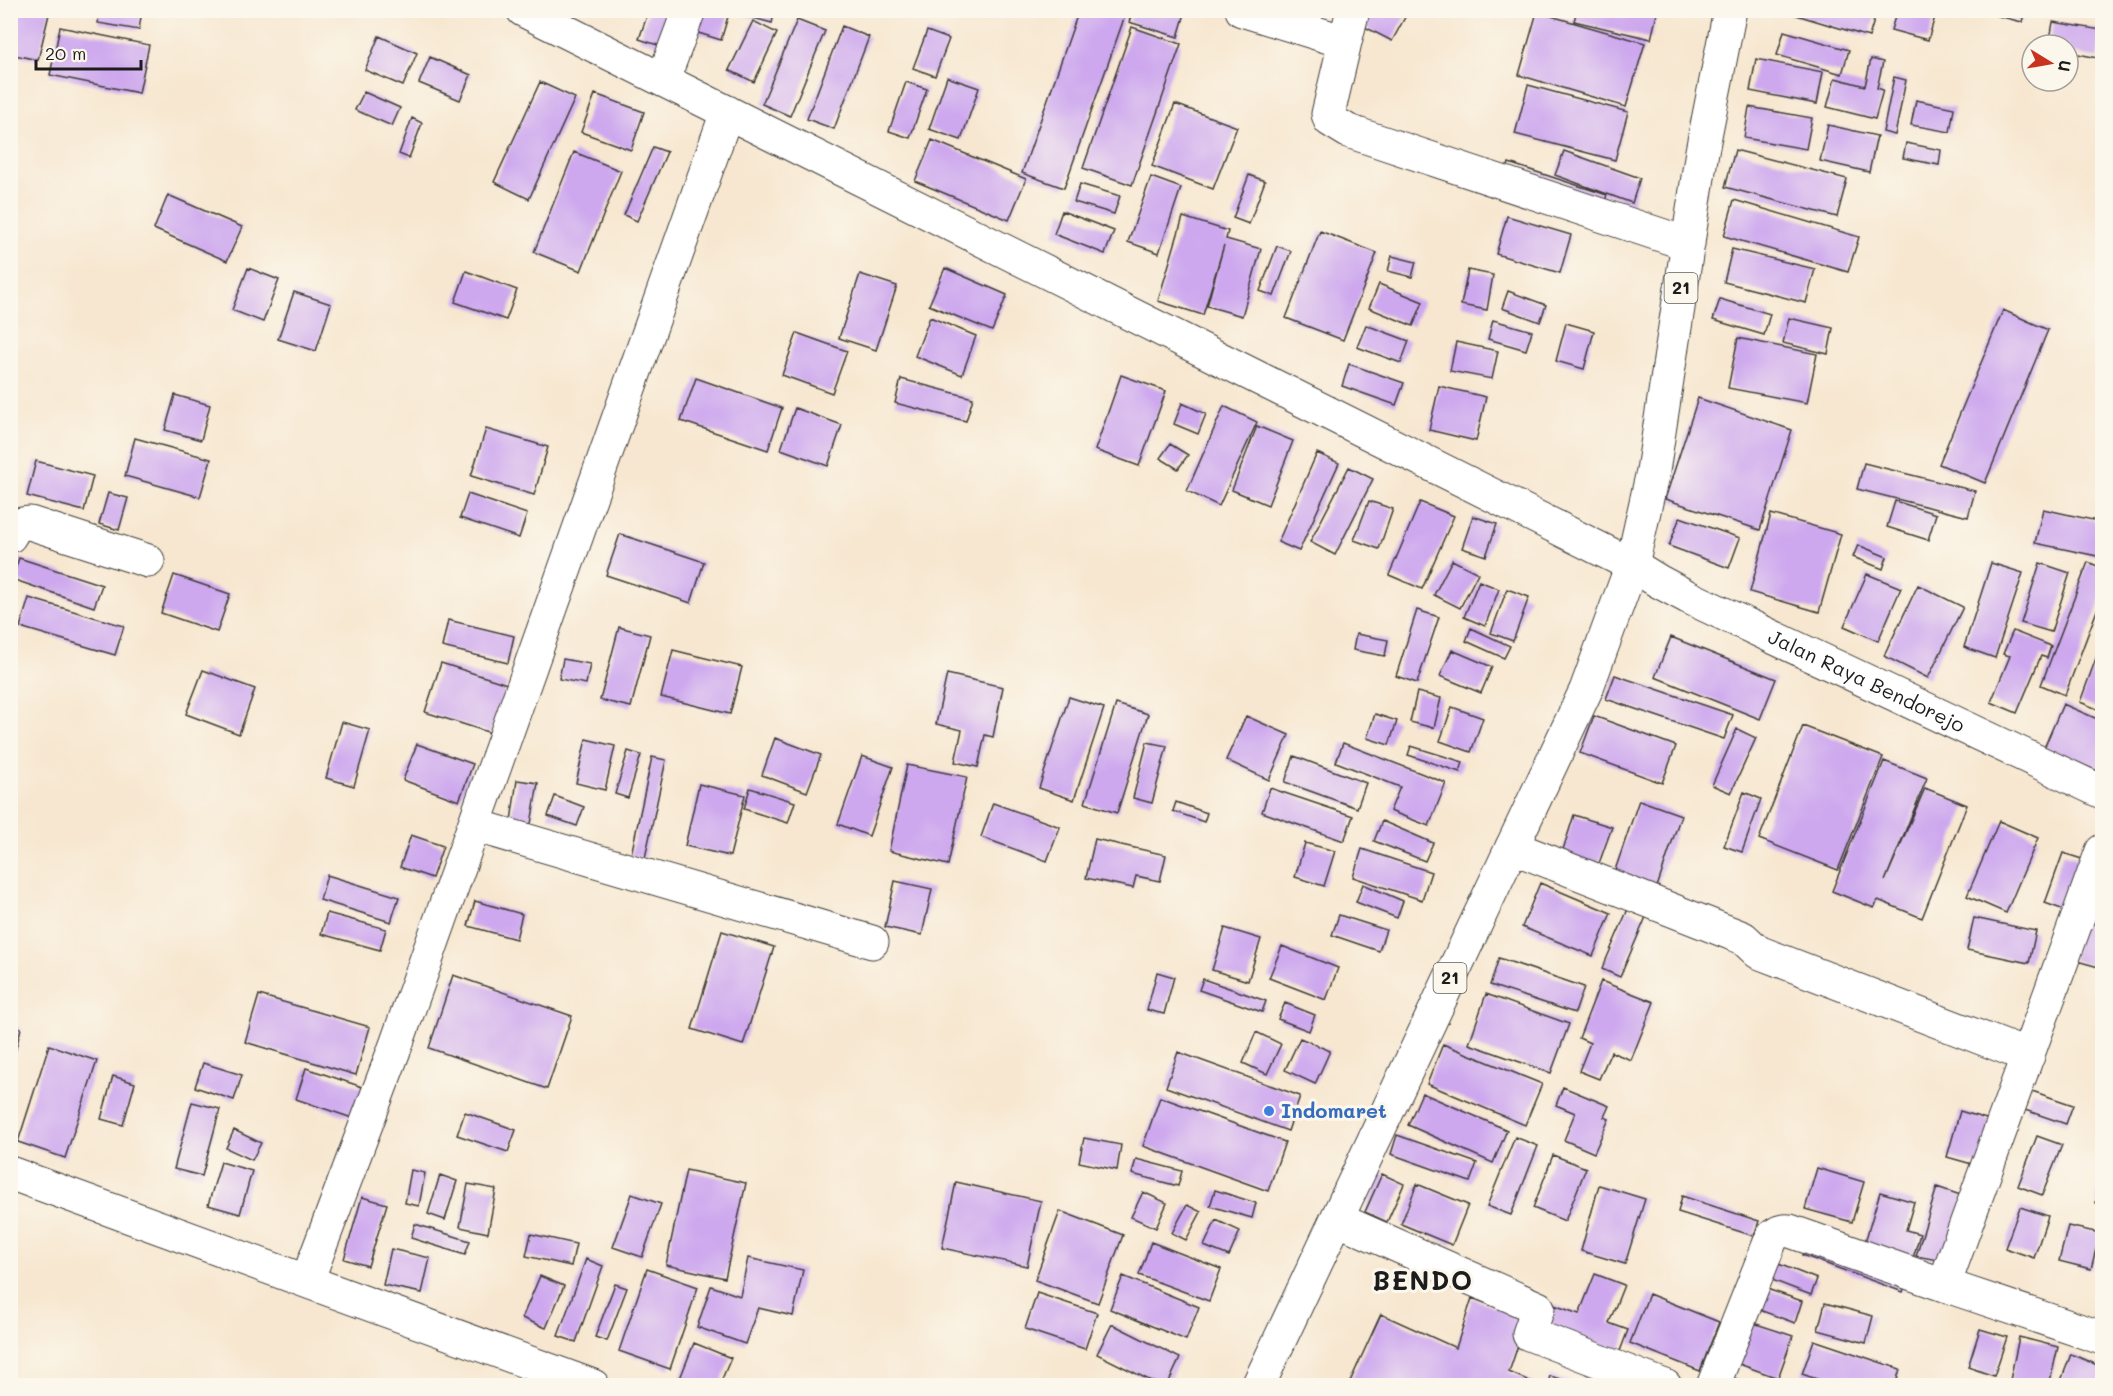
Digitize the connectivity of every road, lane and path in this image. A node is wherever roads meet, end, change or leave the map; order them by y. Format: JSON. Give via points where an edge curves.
{"nodes":[{"id":1,"x":523,"y":10,"type":"edge"},
{"id":2,"x":689,"y":10,"type":"edge"},
{"id":3,"x":1242,"y":10,"type":"edge"},
{"id":4,"x":1353,"y":10,"type":"edge"},
{"id":5,"x":1730,"y":10,"type":"edge"},
{"id":6,"x":1345,"y":42,"type":"junction"},
{"id":7,"x":663,"y":80,"type":"junction"},
{"id":8,"x":727,"y":112,"type":"junction"},
{"id":9,"x":1688,"y":244,"type":"junction"},
{"id":10,"x":10,"y":536,"type":"edge"},
{"id":11,"x":148,"y":561,"type":"dead end"},
{"id":12,"x":1632,"y":565,"type":"junction"},
{"id":13,"x":2103,"y":792,"type":"edge"},
{"id":14,"x":474,"y":825,"type":"junction"},
{"id":15,"x":1512,"y":847,"type":"junction"},
{"id":16,"x":2103,"y":851,"type":"edge"},
{"id":17,"x":872,"y":942,"type":"dead end"},
{"id":18,"x":2028,"y":1056,"type":"junction"},
{"id":19,"x":10,"y":1173,"type":"edge"},
{"id":20,"x":1337,"y":1219,"type":"junction"},
{"id":21,"x":307,"y":1281,"type":"junction"},
{"id":22,"x":1944,"y":1285,"type":"junction"},
{"id":23,"x":2103,"y":1338,"type":"edge"},
{"id":24,"x":593,"y":1386,"type":"edge"},
{"id":25,"x":1258,"y":1386,"type":"edge"},
{"id":26,"x":1665,"y":1386,"type":"edge"},
{"id":27,"x":1713,"y":1386,"type":"edge"}],
"edges":[{"from":1,"to":7,"type":"main road","name":"Jalan Raya Bendorejo"},
{"from":2,"to":7,"type":"main road"},
{"from":3,"to":6,"type":"main road"},
{"from":4,"to":6,"type":"main road"},
{"from":5,"to":9,"type":"main road","number":"21"},
{"from":6,"to":9,"type":"main road","via":[[1328,114],[1330,120],[1347,131]]},
{"from":7,"to":8,"type":"main road","name":"Jalan Raya Bendorejo"},
{"from":8,"to":12,"type":"main road","name":"Jalan Raya Bendorejo"},
{"from":8,"to":14,"type":"main road"},
{"from":9,"to":12,"type":"main road","number":"21","via":[[1653,471]]},
{"from":10,"to":11,"type":"main road","via":[[17,526],[30,523]]},
{"from":12,"to":13,"type":"main road","name":"Jalan Raya Bendorejo","via":[[1688,597]]},
{"from":12,"to":15,"type":"main road","number":"21","via":[[1586,690]]},
{"from":14,"to":17,"type":"main road"},
{"from":14,"to":21,"type":"main road"},
{"from":15,"to":18,"type":"main road","via":[[1743,938],[1758,952]]},
{"from":15,"to":20,"type":"main road","number":"21"},
{"from":16,"to":18,"type":"main road"},
{"from":18,"to":22,"type":"main road"},
{"from":19,"to":21,"type":"main road"},
{"from":20,"to":25,"type":"main road","number":"21"},
{"from":20,"to":26,"type":"main road","via":[[1538,1308],[1529,1334]]},
{"from":21,"to":24,"type":"main road"},
{"from":22,"to":23,"type":"main road"},
{"from":22,"to":27,"type":"main road","via":[[1784,1230],[1772,1237]]}]}
